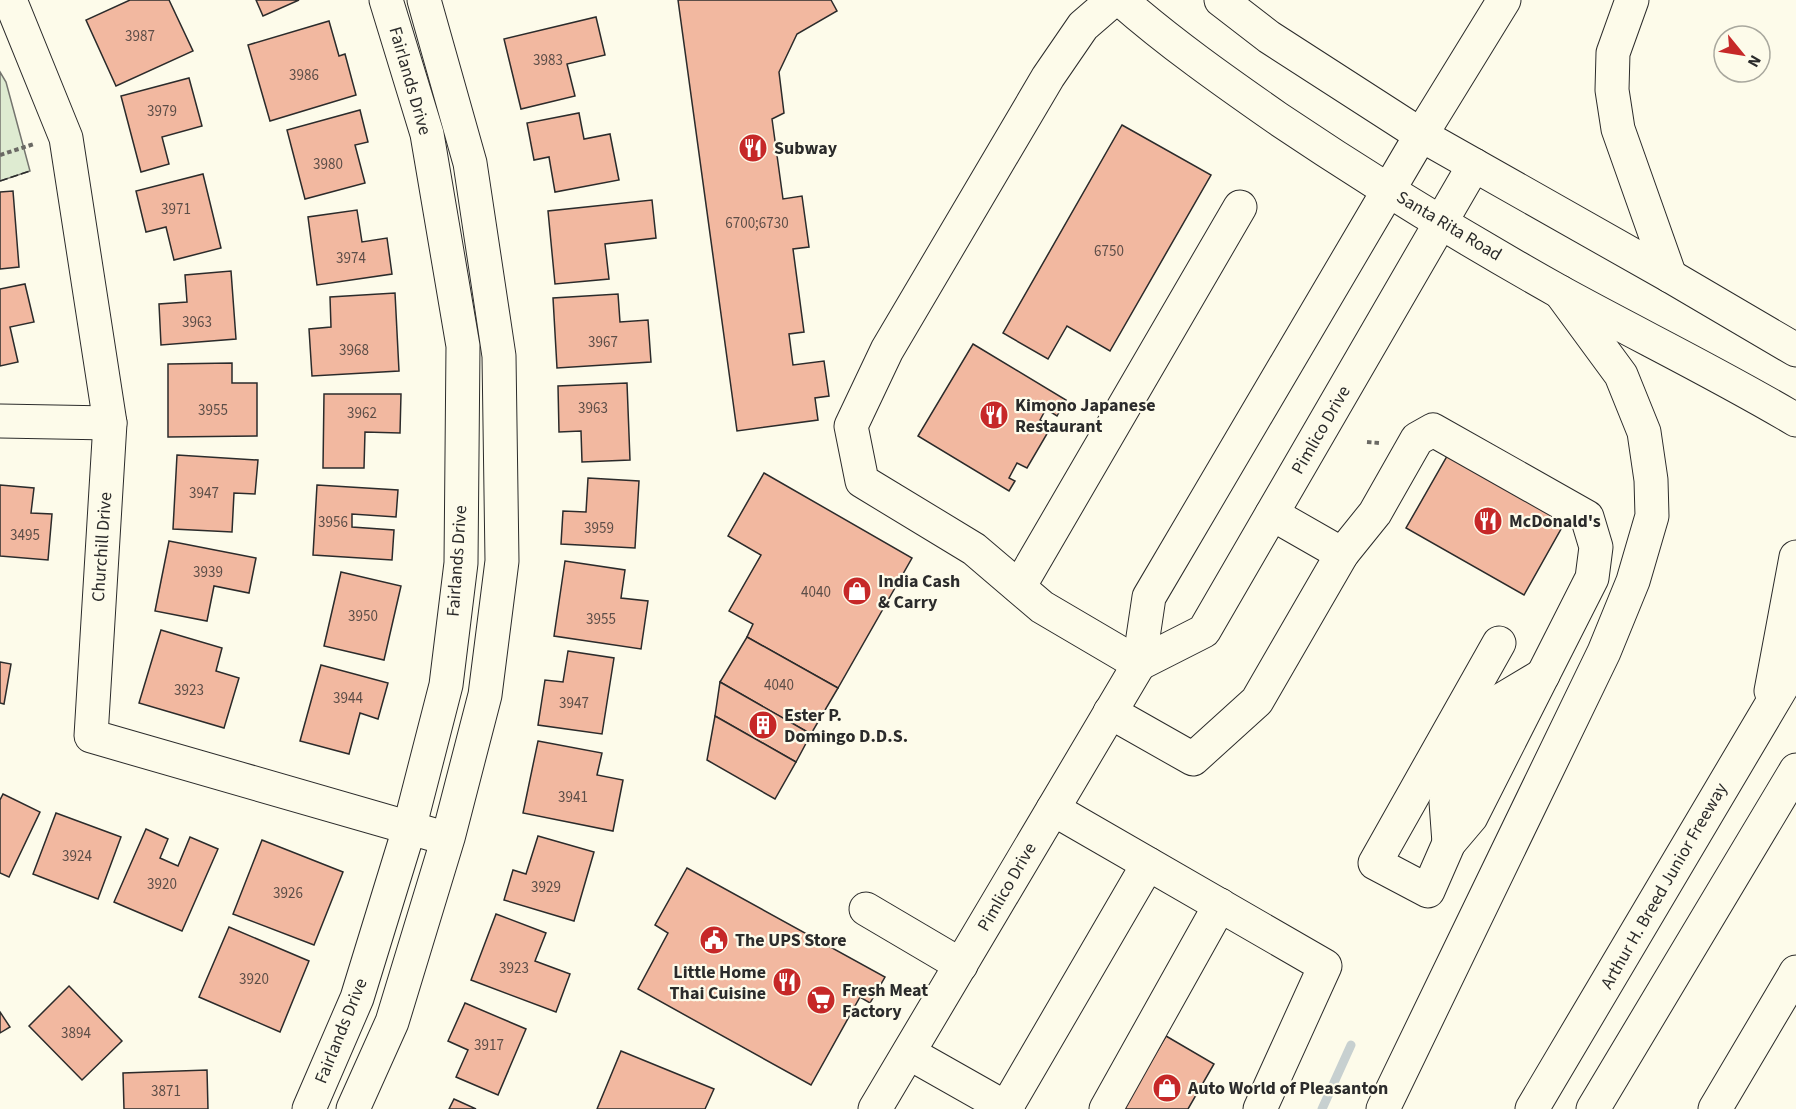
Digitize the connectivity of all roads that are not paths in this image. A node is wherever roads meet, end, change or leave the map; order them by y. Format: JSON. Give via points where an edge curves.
{"nodes":[{"id":1,"x":10,"y":0,"type":"edge"},
{"id":2,"x":386,"y":0,"type":"edge"},
{"id":3,"x":424,"y":0,"type":"edge"},
{"id":4,"x":1113,"y":0,"type":"edge"},
{"id":5,"x":1121,"y":0,"type":"edge"},
{"id":6,"x":1221,"y":0,"type":"edge"},
{"id":7,"x":1504,"y":0,"type":"edge"},
{"id":8,"x":1632,"y":0,"type":"edge"},
{"id":9,"x":1421,"y":135,"type":"junction"},
{"id":10,"x":1474,"y":165,"type":"junction"},
{"id":11,"x":1390,"y":191,"type":"junction"},
{"id":12,"x":1240,"y":207,"type":"dead end"},
{"id":13,"x":1442,"y":222,"type":"junction"},
{"id":14,"x":1670,"y":276,"type":"junction"},
{"id":15,"x":1560,"y":292,"type":"junction"},
{"id":16,"x":1796,"y":350,"type":"edge"},
{"id":17,"x":1796,"y":420,"type":"edge"},
{"id":18,"x":0,"y":421,"type":"edge"},
{"id":19,"x":110,"y":423,"type":"junction"},
{"id":20,"x":1272,"y":514,"type":"junction"},
{"id":21,"x":1342,"y":554,"type":"junction"},
{"id":22,"x":1796,"y":557,"type":"edge"},
{"id":23,"x":1019,"y":587,"type":"junction"},
{"id":24,"x":1499,"y":643,"type":"dead end"},
{"id":25,"x":1796,"y":663,"type":"edge"},
{"id":26,"x":1138,"y":664,"type":"junction"},
{"id":27,"x":1767,"y":711,"type":"junction"},
{"id":28,"x":1110,"y":712,"type":"junction"},
{"id":29,"x":1796,"y":770,"type":"edge"},
{"id":30,"x":1053,"y":809,"type":"junction"},
{"id":31,"x":409,"y":829,"type":"junction"},
{"id":32,"x":448,"y":838,"type":"junction"},
{"id":33,"x":1148,"y":864,"type":"junction"},
{"id":34,"x":1220,"y":905,"type":"junction"},
{"id":35,"x":866,"y":909,"type":"dead end"},
{"id":36,"x":961,"y":965,"type":"junction"},
{"id":37,"x":1796,"y":972,"type":"edge"},
{"id":38,"x":909,"y":1053,"type":"junction"},
{"id":39,"x":1007,"y":1108,"type":"edge"},
{"id":40,"x":309,"y":1109,"type":"edge"},
{"id":41,"x":353,"y":1109,"type":"edge"},
{"id":42,"x":875,"y":1109,"type":"edge"},
{"id":43,"x":1106,"y":1109,"type":"edge"},
{"id":44,"x":1260,"y":1109,"type":"edge"},
{"id":45,"x":1383,"y":1109,"type":"edge"},
{"id":46,"x":1532,"y":1109,"type":"edge"},
{"id":47,"x":1593,"y":1109,"type":"edge"},
{"id":48,"x":1715,"y":1109,"type":"edge"}],
"edges":[{"from":1,"to":19,"type":"main road","name":"Churchill Drive","via":[[66,138]]},
{"from":2,"to":31,"type":"main road","name":"Fairlands Drive","via":[[427,134],[463,346],[461,562],[446,685]]},
{"from":3,"to":32,"type":"main road","name":"Fairlands Drive","via":[[470,164],[499,356],[502,561],[485,695]]},
{"from":4,"to":23,"type":"main road","via":[[1083,26],[1048,78],[887,350],[851,426],[862,482],[975,549]]},
{"from":5,"to":11,"type":"main road","name":"Santa Rita Road","via":[[1235,88]]},
{"from":6,"to":9,"type":"main road","via":[[1269,37]]},
{"from":7,"to":9,"type":"main road","name":"Pimlico Drive"},
{"from":8,"to":14,"type":"main road","via":[[1613,53],[1612,90],[1618,129]]},
{"from":9,"to":10,"type":"main road"},
{"from":9,"to":11,"type":"main road","name":"Pimlico Drive"},
{"from":10,"to":13,"type":"main road","name":"Pimlico Drive"},
{"from":10,"to":14,"type":"main road"},
{"from":11,"to":13,"type":"main road","name":"Santa Rita Road"},
{"from":11,"to":26,"type":"main road","name":"Pimlico Drive","via":[[1149,597]]},
{"from":12,"to":23,"type":"main road"},
{"from":13,"to":15,"type":"main road","name":"Santa Rita Road"},
{"from":13,"to":20,"type":"main road","name":"Pimlico Drive"},
{"from":14,"to":16,"type":"main road"},
{"from":15,"to":17,"type":"main road","name":"Santa Rita Road"},
{"from":15,"to":45,"type":"main road","via":[[1621,375],[1644,432],[1652,516],[1633,581],[1604,652]]},
{"from":18,"to":19,"type":"main road"},
{"from":19,"to":31,"type":"main road","name":"Churchill Drive","via":[[91,736]]},
{"from":20,"to":21,"type":"main road"},
{"from":20,"to":26,"type":"main road","name":"Pimlico Drive","via":[[1204,631]]},
{"from":21,"to":24,"type":"main road","via":[[1375,513],[1417,439],[1433,430],[1587,517],[1596,547],[1592,578],[1471,817],[1449,843],[1428,891],[1375,863]]},
{"from":21,"to":28,"type":"main road","via":[[1257,701],[1193,759]]},
{"from":22,"to":27,"type":"main road"},
{"from":23,"to":26,"type":"main road","via":[[1042,607]]},
{"from":25,"to":27,"type":"main road","name":"Arthur H. Breed Junior Freeway"},
{"from":26,"to":28,"type":"main road","name":"Pimlico Drive"},
{"from":27,"to":46,"type":"main road","name":"Arthur H. Breed Junior Freeway"},
{"from":28,"to":30,"type":"main road","name":"Pimlico Drive"},
{"from":29,"to":47,"type":"main road"},
{"from":30,"to":33,"type":"main road"},
{"from":30,"to":36,"type":"main road","name":"Pimlico Drive"},
{"from":31,"to":32,"type":"main road","name":"Churchill Drive"},
{"from":31,"to":40,"type":"main road","name":"Fairlands Drive","via":[[357,998]]},
{"from":32,"to":41,"type":"main road","name":"Fairlands Drive","via":[[392,1022]]},
{"from":33,"to":34,"type":"main road"},
{"from":33,"to":39,"type":"main road"},
{"from":34,"to":43,"type":"main road"},
{"from":34,"to":44,"type":"main road","via":[[1325,966]]},
{"from":35,"to":36,"type":"main road"},
{"from":36,"to":38,"type":"main road","name":"Pimlico Drive"},
{"from":37,"to":48,"type":"main road"},
{"from":38,"to":39,"type":"main road"},
{"from":38,"to":42,"type":"main road","name":"Pimlico Drive"}]}
